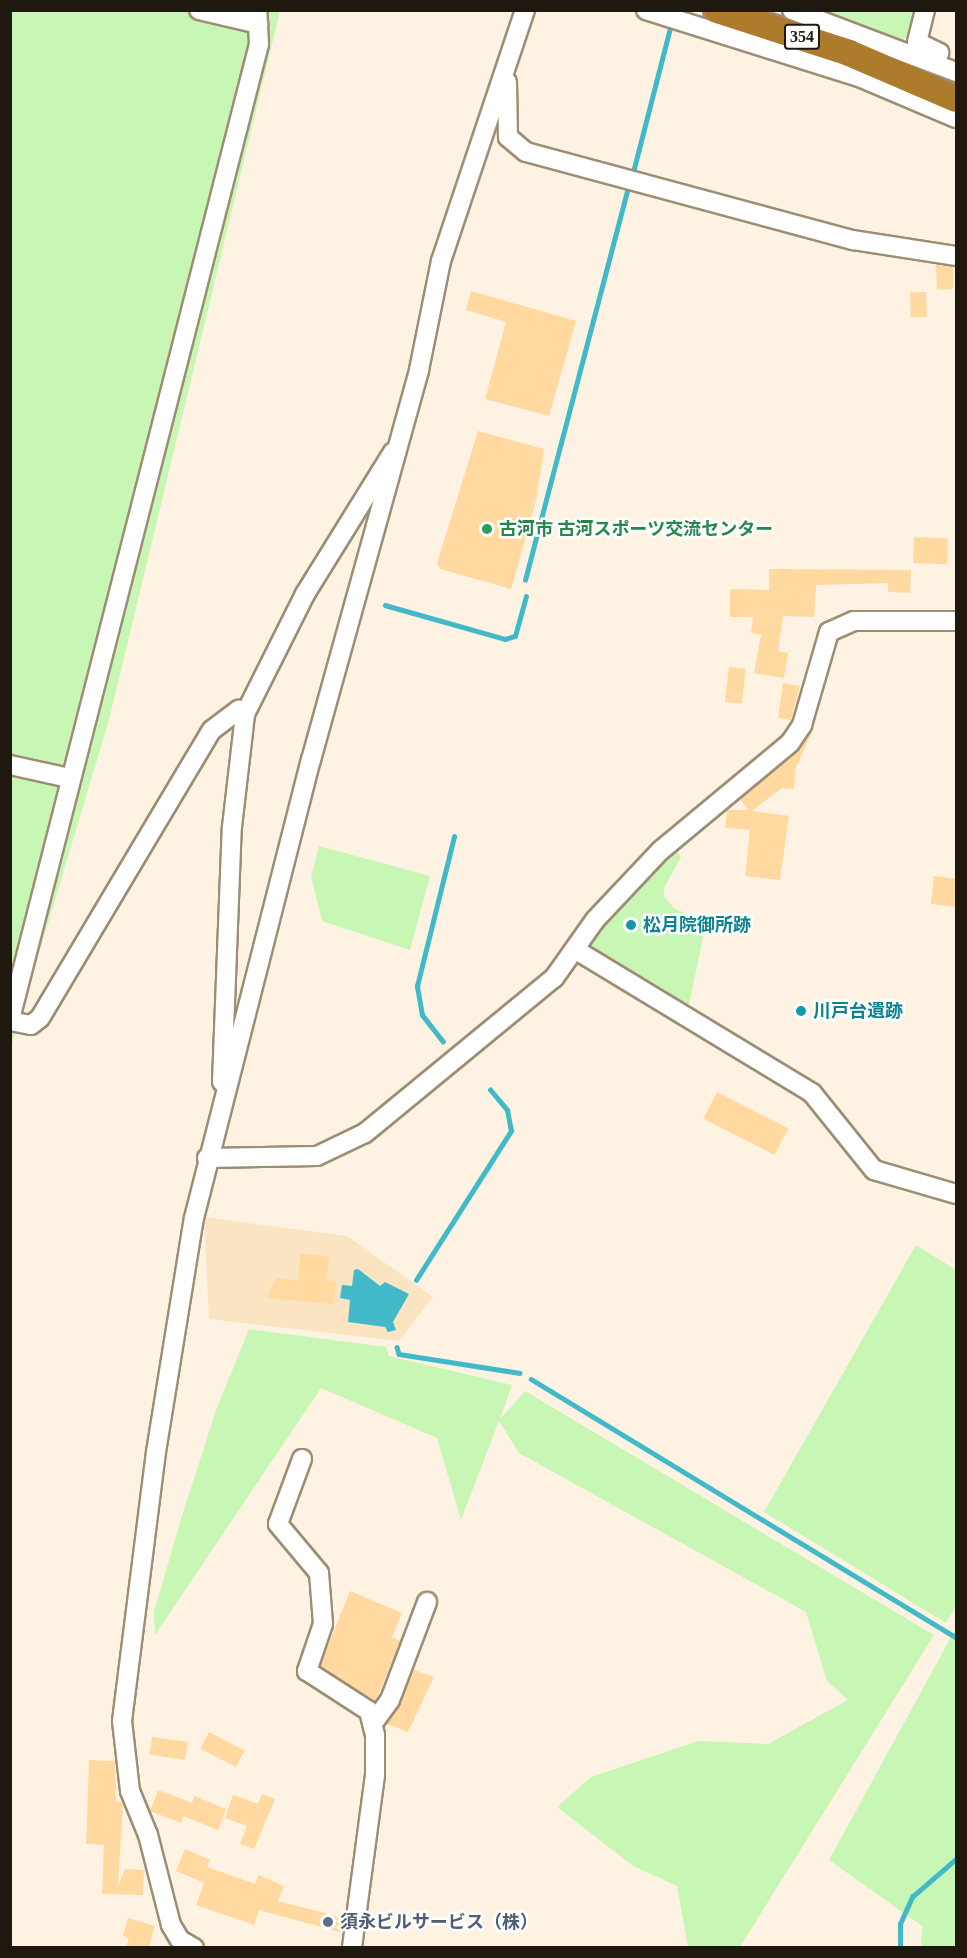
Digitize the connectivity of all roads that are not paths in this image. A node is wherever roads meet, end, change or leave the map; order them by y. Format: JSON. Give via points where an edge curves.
{"nodes":[{"id":1,"x":199,"y":10,"type":"edge"},
{"id":2,"x":525,"y":10,"type":"edge"},
{"id":3,"x":646,"y":10,"type":"edge"},
{"id":4,"x":717,"y":10,"type":"edge"},
{"id":5,"x":792,"y":10,"type":"edge"},
{"id":6,"x":925,"y":10,"type":"edge"},
{"id":7,"x":258,"y":17,"type":"edge"},
{"id":8,"x":957,"y":62,"type":"edge"},
{"id":9,"x":507,"y":65,"type":"junction"},
{"id":10,"x":957,"y":72,"type":"edge"},
{"id":11,"x":957,"y":99,"type":"edge"},
{"id":12,"x":957,"y":118,"type":"edge"},
{"id":13,"x":957,"y":256,"type":"edge"},
{"id":14,"x":400,"y":442,"type":"junction"},
{"id":15,"x":957,"y":621,"type":"edge"},
{"id":16,"x":245,"y":714,"type":"junction"},
{"id":17,"x":10,"y":765,"type":"edge"},
{"id":18,"x":69,"y":778,"type":"junction"},
{"id":19,"x":576,"y":950,"type":"junction"},
{"id":20,"x":10,"y":1020,"type":"edge"},
{"id":21,"x":220,"y":1111,"type":"junction"},
{"id":22,"x":207,"y":1158,"type":"junction"},
{"id":23,"x":957,"y":1194,"type":"edge"},
{"id":24,"x":302,"y":1459,"type":"dead end"},
{"id":25,"x":427,"y":1602,"type":"dead end"},
{"id":26,"x":374,"y":1722,"type":"junction"},
{"id":27,"x":194,"y":1947,"type":"edge"},
{"id":28,"x":352,"y":1947,"type":"edge"}],
"edges":[{"from":1,"to":7,"type":"street"},
{"from":2,"to":9,"type":"street"},
{"from":3,"to":12,"type":"street","via":[[859,77]]},
{"from":4,"to":11,"type":"highway","number":"354","via":[[885,67]]},
{"from":5,"to":10,"type":"street"},
{"from":6,"to":8,"type":"street","via":[[917,42]]},
{"from":7,"to":18,"type":"street","via":[[259,44]]},
{"from":9,"to":13,"type":"street","via":[[506,126],[514,146],[630,181],[864,242]]},
{"from":9,"to":14,"type":"street","via":[[443,251]]},
{"from":14,"to":16,"type":"street","via":[[304,594]]},
{"from":14,"to":21,"type":"street"},
{"from":15,"to":19,"type":"street","via":[[854,621],[829,632],[802,725],[790,742],[660,851],[595,920]]},
{"from":16,"to":20,"type":"street","via":[[239,710],[212,730],[40,1018],[31,1025]]},
{"from":16,"to":21,"type":"street","via":[[232,827]]},
{"from":17,"to":18,"type":"street"},
{"from":18,"to":20,"type":"street"},
{"from":19,"to":22,"type":"street","via":[[554,978],[443,1073],[341,1147],[295,1159]]},
{"from":19,"to":23,"type":"street","via":[[812,1093],[874,1170]]},
{"from":21,"to":22,"type":"street"},
{"from":22,"to":27,"type":"street","via":[[156,1452],[124,1696],[123,1744],[130,1791],[148,1835],[175,1934]]},
{"from":24,"to":26,"type":"street","via":[[278,1524],[319,1573],[323,1624],[307,1671],[353,1698]]},
{"from":25,"to":26,"type":"street","via":[[390,1700]]},
{"from":26,"to":28,"type":"street","via":[[375,1775]]}]}
